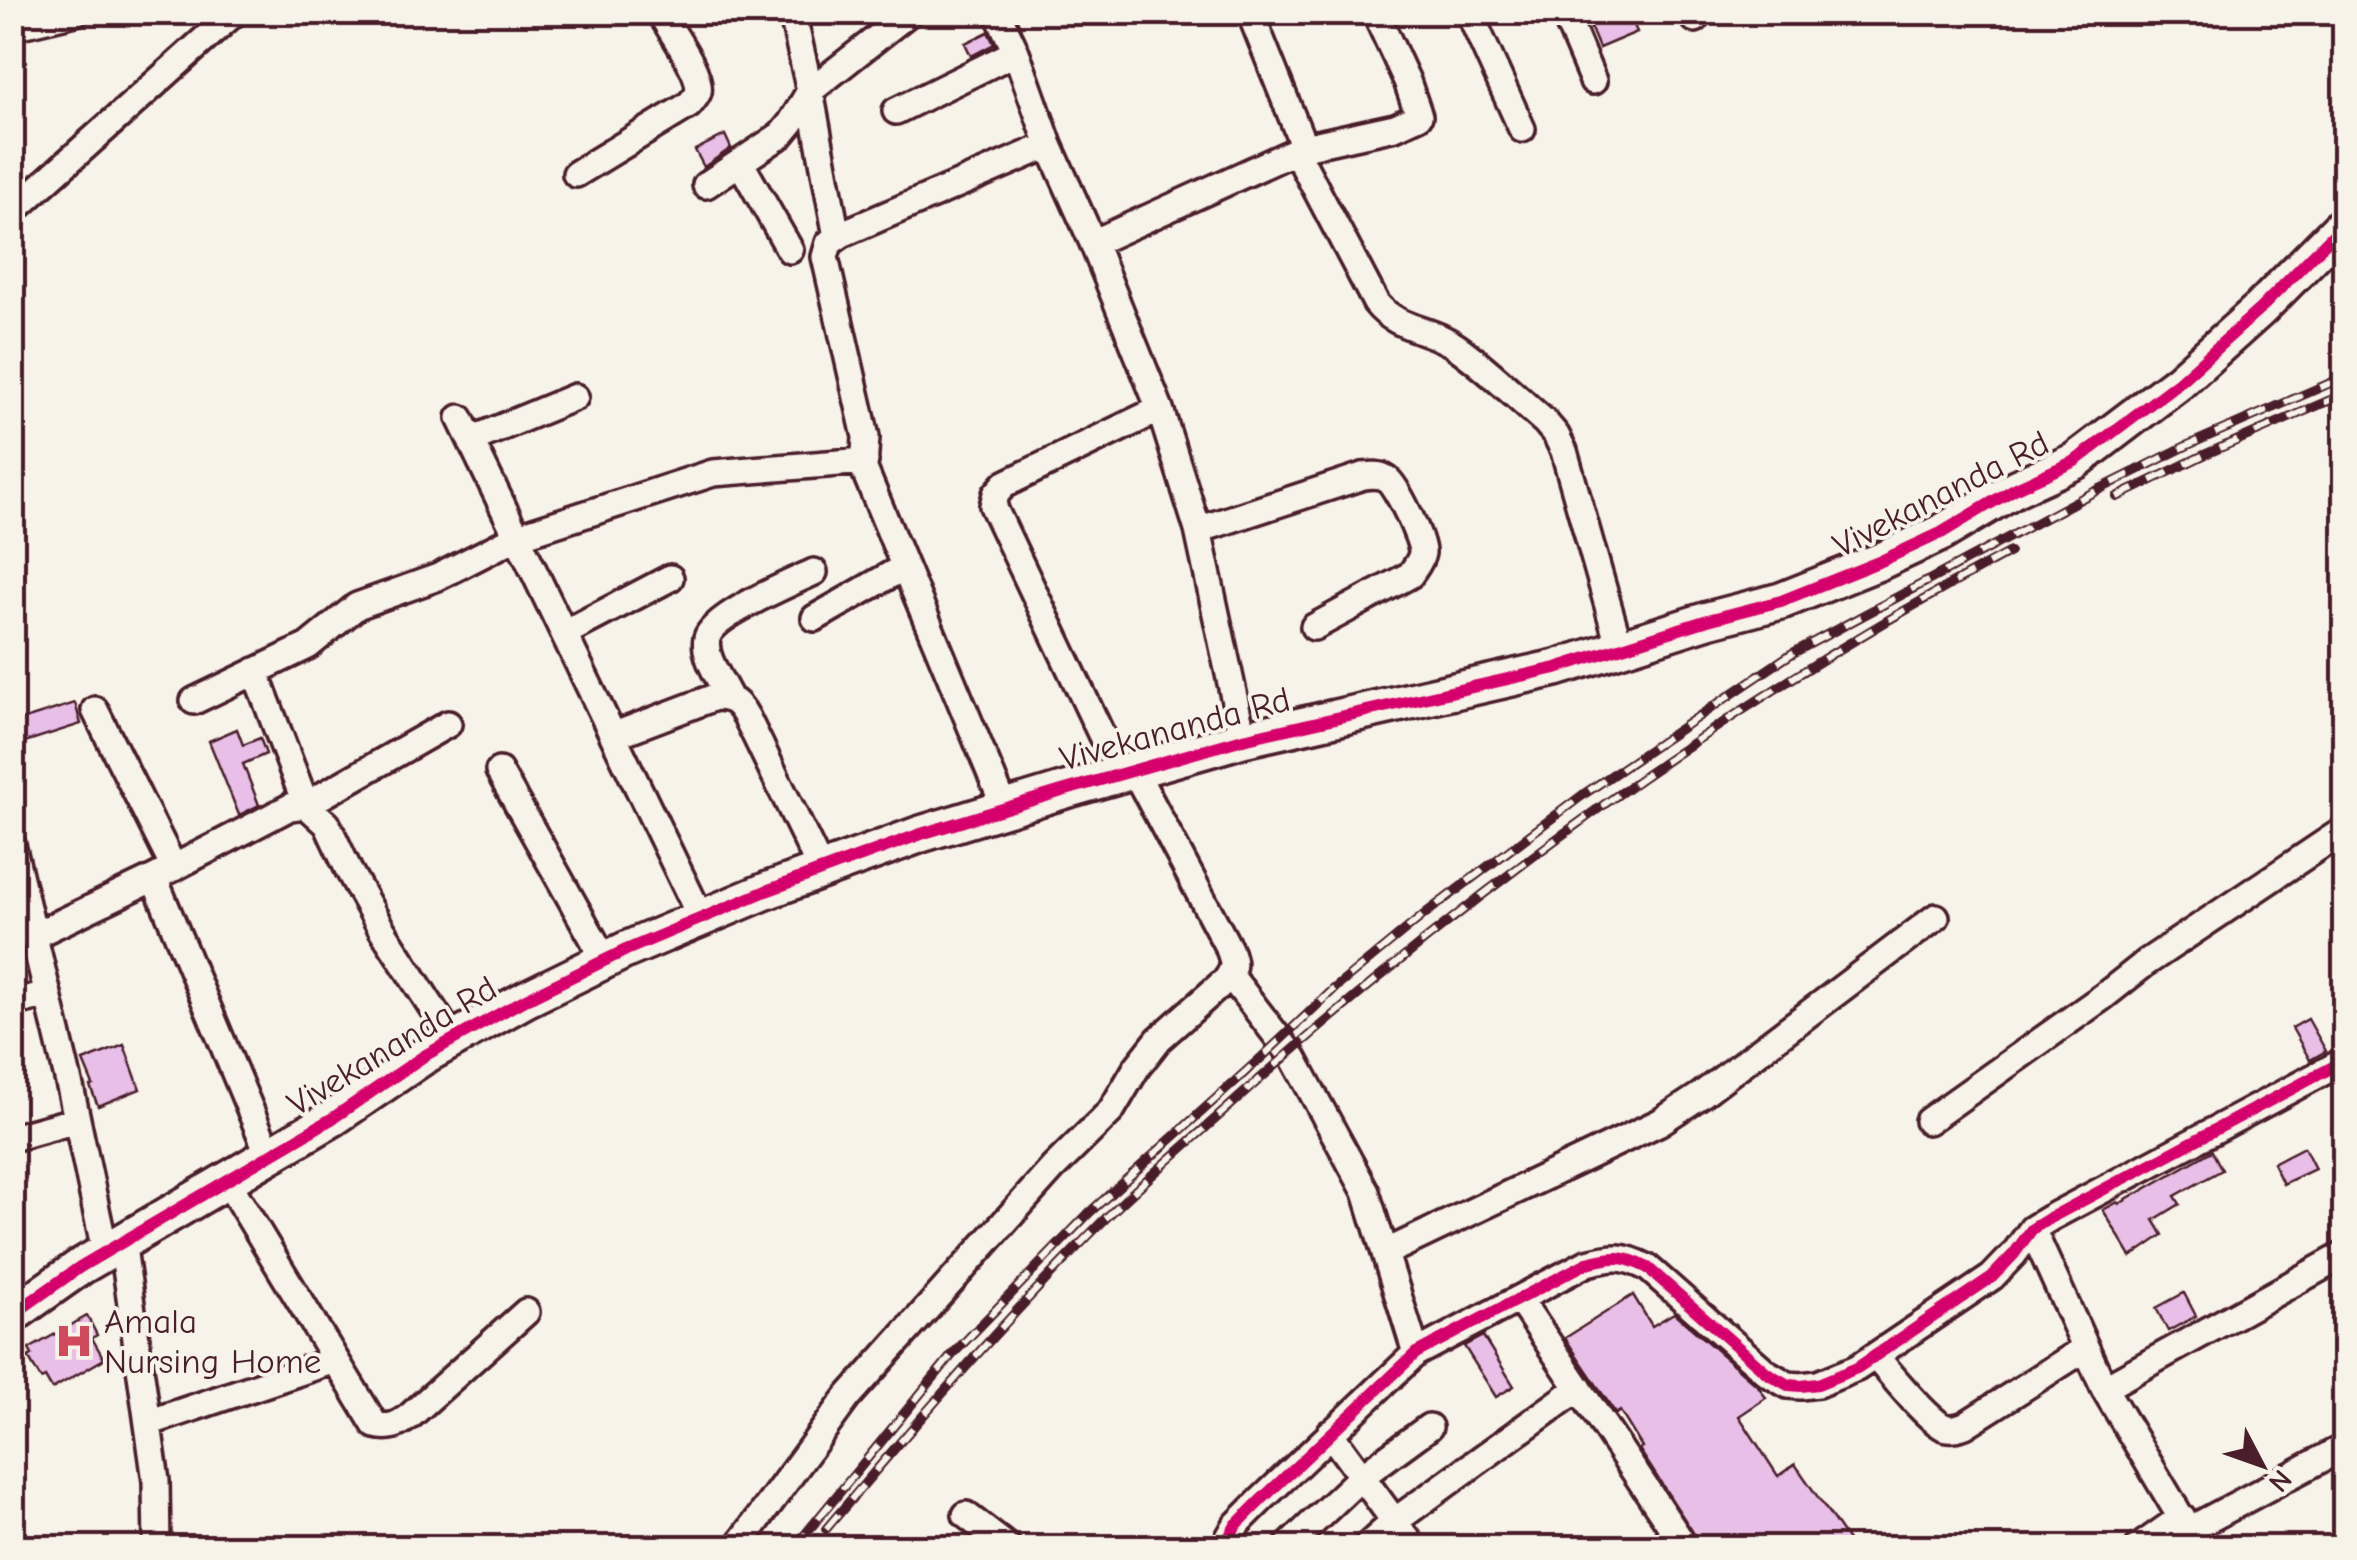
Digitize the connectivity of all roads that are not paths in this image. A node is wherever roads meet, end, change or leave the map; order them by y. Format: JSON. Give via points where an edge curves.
{"nodes":[{"id":1,"x":76,"y":12,"type":"edge"},
{"id":2,"x":235,"y":12,"type":"edge"},
{"id":3,"x":660,"y":12,"type":"edge"},
{"id":4,"x":792,"y":12,"type":"edge"},
{"id":5,"x":997,"y":12,"type":"edge"},
{"id":6,"x":1250,"y":12,"type":"edge"},
{"id":7,"x":1376,"y":12,"type":"edge"},
{"id":8,"x":1468,"y":12,"type":"edge"},
{"id":9,"x":1564,"y":12,"type":"edge"},
{"id":10,"x":905,"y":14,"type":"edge"},
{"id":11,"x":12,"y":27,"type":"edge"},
{"id":12,"x":1016,"y":52,"type":"junction"},
{"id":13,"x":1593,"y":81,"type":"dead end"},
{"id":14,"x":810,"y":91,"type":"junction"},
{"id":15,"x":896,"y":111,"type":"dead end"},
{"id":16,"x":1522,"y":129,"type":"dead end"},
{"id":17,"x":1049,"y":145,"type":"junction"},
{"id":18,"x":1300,"y":149,"type":"junction"},
{"id":19,"x":740,"y":162,"type":"junction"},
{"id":20,"x":576,"y":174,"type":"dead end"},
{"id":21,"x":706,"y":184,"type":"dead end"},
{"id":22,"x":12,"y":212,"type":"edge"},
{"id":23,"x":2344,"y":224,"type":"edge"},
{"id":24,"x":837,"y":237,"type":"junction"},
{"id":25,"x":1093,"y":243,"type":"junction"},
{"id":26,"x":790,"y":250,"type":"dead end"},
{"id":27,"x":575,"y":397,"type":"dead end"},
{"id":28,"x":1160,"y":409,"type":"junction"},
{"id":29,"x":865,"y":461,"type":"junction"},
{"id":30,"x":1198,"y":530,"type":"junction"},
{"id":31,"x":518,"y":536,"type":"junction"},
{"id":32,"x":904,"y":567,"type":"junction"},
{"id":33,"x":814,"y":572,"type":"dead end"},
{"id":34,"x":670,"y":578,"type":"dead end"},
{"id":35,"x":815,"y":618,"type":"dead end"},
{"id":36,"x":1314,"y":627,"type":"dead end"},
{"id":37,"x":565,"y":633,"type":"junction"},
{"id":38,"x":1620,"y":648,"type":"junction"},
{"id":39,"x":255,"y":671,"type":"junction"},
{"id":40,"x":730,"y":697,"type":"junction"},
{"id":41,"x":194,"y":700,"type":"dead end"},
{"id":42,"x":96,"y":710,"type":"dead end"},
{"id":43,"x":448,"y":724,"type":"dead end"},
{"id":44,"x":614,"y":735,"type":"junction"},
{"id":45,"x":1243,"y":739,"type":"junction"},
{"id":46,"x":498,"y":771,"type":"dead end"},
{"id":47,"x":1127,"y":772,"type":"junction"},
{"id":48,"x":306,"y":805,"type":"junction"},
{"id":49,"x":1005,"y":808,"type":"junction"},
{"id":50,"x":2344,"y":830,"type":"edge"},
{"id":51,"x":12,"y":846,"type":"edge"},
{"id":52,"x":821,"y":870,"type":"junction"},
{"id":53,"x":164,"y":873,"type":"junction"},
{"id":54,"x":702,"y":918,"type":"junction"},
{"id":55,"x":1936,"y":918,"type":"dead end"},
{"id":56,"x":34,"y":936,"type":"junction"},
{"id":57,"x":605,"y":960,"type":"junction"},
{"id":58,"x":1230,"y":975,"type":"junction"},
{"id":59,"x":48,"y":994,"type":"junction"},
{"id":60,"x":12,"y":1004,"type":"edge"},
{"id":61,"x":453,"y":1040,"type":"junction"},
{"id":62,"x":2344,"y":1061,"type":"edge"},
{"id":63,"x":77,"y":1120,"type":"junction"},
{"id":64,"x":1928,"y":1121,"type":"dead end"},
{"id":65,"x":12,"y":1138,"type":"edge"},
{"id":66,"x":268,"y":1155,"type":"junction"},
{"id":67,"x":226,"y":1179,"type":"junction"},
{"id":68,"x":2032,"y":1230,"type":"junction"},
{"id":69,"x":114,"y":1246,"type":"junction"},
{"id":70,"x":1385,"y":1253,"type":"junction"},
{"id":71,"x":2344,"y":1255,"type":"edge"},
{"id":72,"x":1519,"y":1298,"type":"junction"},
{"id":73,"x":526,"y":1312,"type":"dead end"},
{"id":74,"x":12,"y":1316,"type":"edge"},
{"id":75,"x":2086,"y":1348,"type":"junction"},
{"id":76,"x":1416,"y":1353,"type":"junction"},
{"id":77,"x":1875,"y":1356,"type":"junction"},
{"id":78,"x":335,"y":1360,"type":"junction"},
{"id":79,"x":1579,"y":1388,"type":"junction"},
{"id":80,"x":2104,"y":1388,"type":"junction"},
{"id":81,"x":148,"y":1423,"type":"junction"},
{"id":82,"x":1430,"y":1428,"type":"dead end"},
{"id":83,"x":1330,"y":1433,"type":"junction"},
{"id":84,"x":2344,"y":1447,"type":"edge"},
{"id":85,"x":1362,"y":1476,"type":"junction"},
{"id":86,"x":966,"y":1515,"type":"dead end"},
{"id":87,"x":1395,"y":1521,"type":"junction"},
{"id":88,"x":2190,"y":1532,"type":"edge"},
{"id":89,"x":157,"y":1535,"type":"edge"},
{"id":90,"x":177,"y":1548,"type":"edge"},
{"id":91,"x":737,"y":1548,"type":"edge"},
{"id":92,"x":1009,"y":1548,"type":"edge"},
{"id":93,"x":1224,"y":1548,"type":"edge"},
{"id":94,"x":1286,"y":1548,"type":"edge"},
{"id":95,"x":1366,"y":1548,"type":"edge"},
{"id":96,"x":1414,"y":1548,"type":"edge"},
{"id":97,"x":1680,"y":1548,"type":"edge"},
{"id":98,"x":2138,"y":1548,"type":"edge"}],
"edges":[{"from":1,"to":11,"type":"street"},
{"from":2,"to":22,"type":"street"},
{"from":3,"to":20,"type":"street","via":[[693,68],[698,94]]},
{"from":4,"to":14,"type":"street"},
{"from":5,"to":12,"type":"street"},
{"from":6,"to":18,"type":"street"},
{"from":7,"to":18,"type":"street","via":[[1419,116]]},
{"from":8,"to":16,"type":"street"},
{"from":9,"to":13,"type":"street"},
{"from":10,"to":14,"type":"street"},
{"from":12,"to":15,"type":"street"},
{"from":12,"to":17,"type":"street"},
{"from":14,"to":19,"type":"street","via":[[780,135]]},
{"from":14,"to":24,"type":"street"},
{"from":17,"to":24,"type":"street"},
{"from":17,"to":25,"type":"street"},
{"from":18,"to":25,"type":"street"},
{"from":18,"to":38,"type":"street","via":[[1385,314],[1454,344],[1556,434]]},
{"from":19,"to":21,"type":"street"},
{"from":19,"to":26,"type":"street"},
{"from":23,"to":38,"type":"street","name":"Vivekananda Rd","via":[[2178,382],[2075,461],[1828,584]]},
{"from":24,"to":29,"type":"street","via":[[824,256],[866,437]]},
{"from":25,"to":28,"type":"street"},
{"from":27,"to":31,"type":"street","via":[[466,429]]},
{"from":28,"to":30,"type":"street"},
{"from":28,"to":47,"type":"street","via":[[1005,484],[993,506]]},
{"from":29,"to":31,"type":"street","via":[[713,473]]},
{"from":29,"to":32,"type":"street"},
{"from":30,"to":36,"type":"street","via":[[1363,476],[1386,478],[1418,538],[1418,565]]},
{"from":30,"to":45,"type":"street"},
{"from":31,"to":37,"type":"street"},
{"from":31,"to":39,"type":"street","via":[[438,577],[358,606],[308,646]]},
{"from":32,"to":35,"type":"street"},
{"from":32,"to":49,"type":"street"},
{"from":33,"to":40,"type":"street","via":[[712,626],[709,658]]},
{"from":34,"to":37,"type":"street"},
{"from":37,"to":44,"type":"street"},
{"from":38,"to":45,"type":"street","name":"Vivekananda Rd"},
{"from":39,"to":41,"type":"street"},
{"from":39,"to":48,"type":"street"},
{"from":40,"to":44,"type":"street"},
{"from":40,"to":52,"type":"street","via":[[747,718]]},
{"from":42,"to":53,"type":"street"},
{"from":43,"to":48,"type":"street"},
{"from":44,"to":54,"type":"street"},
{"from":45,"to":47,"type":"street","name":"Vivekananda Rd"},
{"from":46,"to":57,"type":"street"},
{"from":47,"to":49,"type":"street","name":"Vivekananda Rd"},
{"from":47,"to":58,"type":"street","via":[[1229,949]]},
{"from":48,"to":53,"type":"street","via":[[290,807]]},
{"from":48,"to":61,"type":"street","via":[[327,824],[381,928]]},
{"from":49,"to":52,"type":"street","name":"Vivekananda Rd"},
{"from":50,"to":64,"type":"street","via":[[2146,962]]},
{"from":51,"to":56,"type":"street"},
{"from":52,"to":54,"type":"street","name":"Vivekananda Rd"},
{"from":53,"to":56,"type":"street"},
{"from":53,"to":66,"type":"street"},
{"from":54,"to":57,"type":"street","name":"Vivekananda Rd"},
{"from":55,"to":70,"type":"street","via":[[1660,1122]]},
{"from":56,"to":59,"type":"street"},
{"from":57,"to":61,"type":"street","name":"Vivekananda Rd"},
{"from":58,"to":70,"type":"street","via":[[1293,1057],[1366,1192]]},
{"from":58,"to":91,"type":"street","via":[[1158,1040],[1111,1110],[828,1421]]},
{"from":59,"to":60,"type":"street"},
{"from":59,"to":63,"type":"street"},
{"from":61,"to":66,"type":"street","name":"Vivekananda Rd"},
{"from":62,"to":68,"type":"street"},
{"from":63,"to":65,"type":"street"},
{"from":63,"to":69,"type":"street"},
{"from":66,"to":67,"type":"street","name":"Vivekananda Rd"},
{"from":67,"to":69,"type":"street","name":"Vivekananda Rd"},
{"from":67,"to":78,"type":"street"},
{"from":68,"to":75,"type":"street"},
{"from":68,"to":77,"type":"street","via":[[1992,1277]]},
{"from":69,"to":74,"type":"street","name":"Vivekananda Rd"},
{"from":69,"to":81,"type":"street"},
{"from":70,"to":76,"type":"street"},
{"from":71,"to":80,"type":"street"},
{"from":72,"to":76,"type":"street"},
{"from":72,"to":77,"type":"street","via":[[1588,1263],[1630,1259],[1766,1374],[1788,1385],[1840,1377]]},
{"from":72,"to":79,"type":"street"},
{"from":73,"to":78,"type":"street","via":[[398,1425],[375,1426]]},
{"from":75,"to":77,"type":"street","via":[[1954,1429],[1926,1412]]},
{"from":75,"to":80,"type":"street"},
{"from":76,"to":83,"type":"street"},
{"from":78,"to":81,"type":"street"},
{"from":79,"to":87,"type":"street"},
{"from":79,"to":97,"type":"street"},
{"from":80,"to":88,"type":"street"},
{"from":81,"to":89,"type":"street"},
{"from":82,"to":85,"type":"street"},
{"from":83,"to":85,"type":"street"},
{"from":83,"to":93,"type":"street","via":[[1236,1525]]},
{"from":84,"to":88,"type":"street"},
{"from":85,"to":87,"type":"street"},
{"from":85,"to":94,"type":"street"},
{"from":86,"to":92,"type":"street"},
{"from":87,"to":95,"type":"street"},
{"from":87,"to":96,"type":"street"},
{"from":88,"to":98,"type":"street"},
{"from":89,"to":90,"type":"street"}]}
